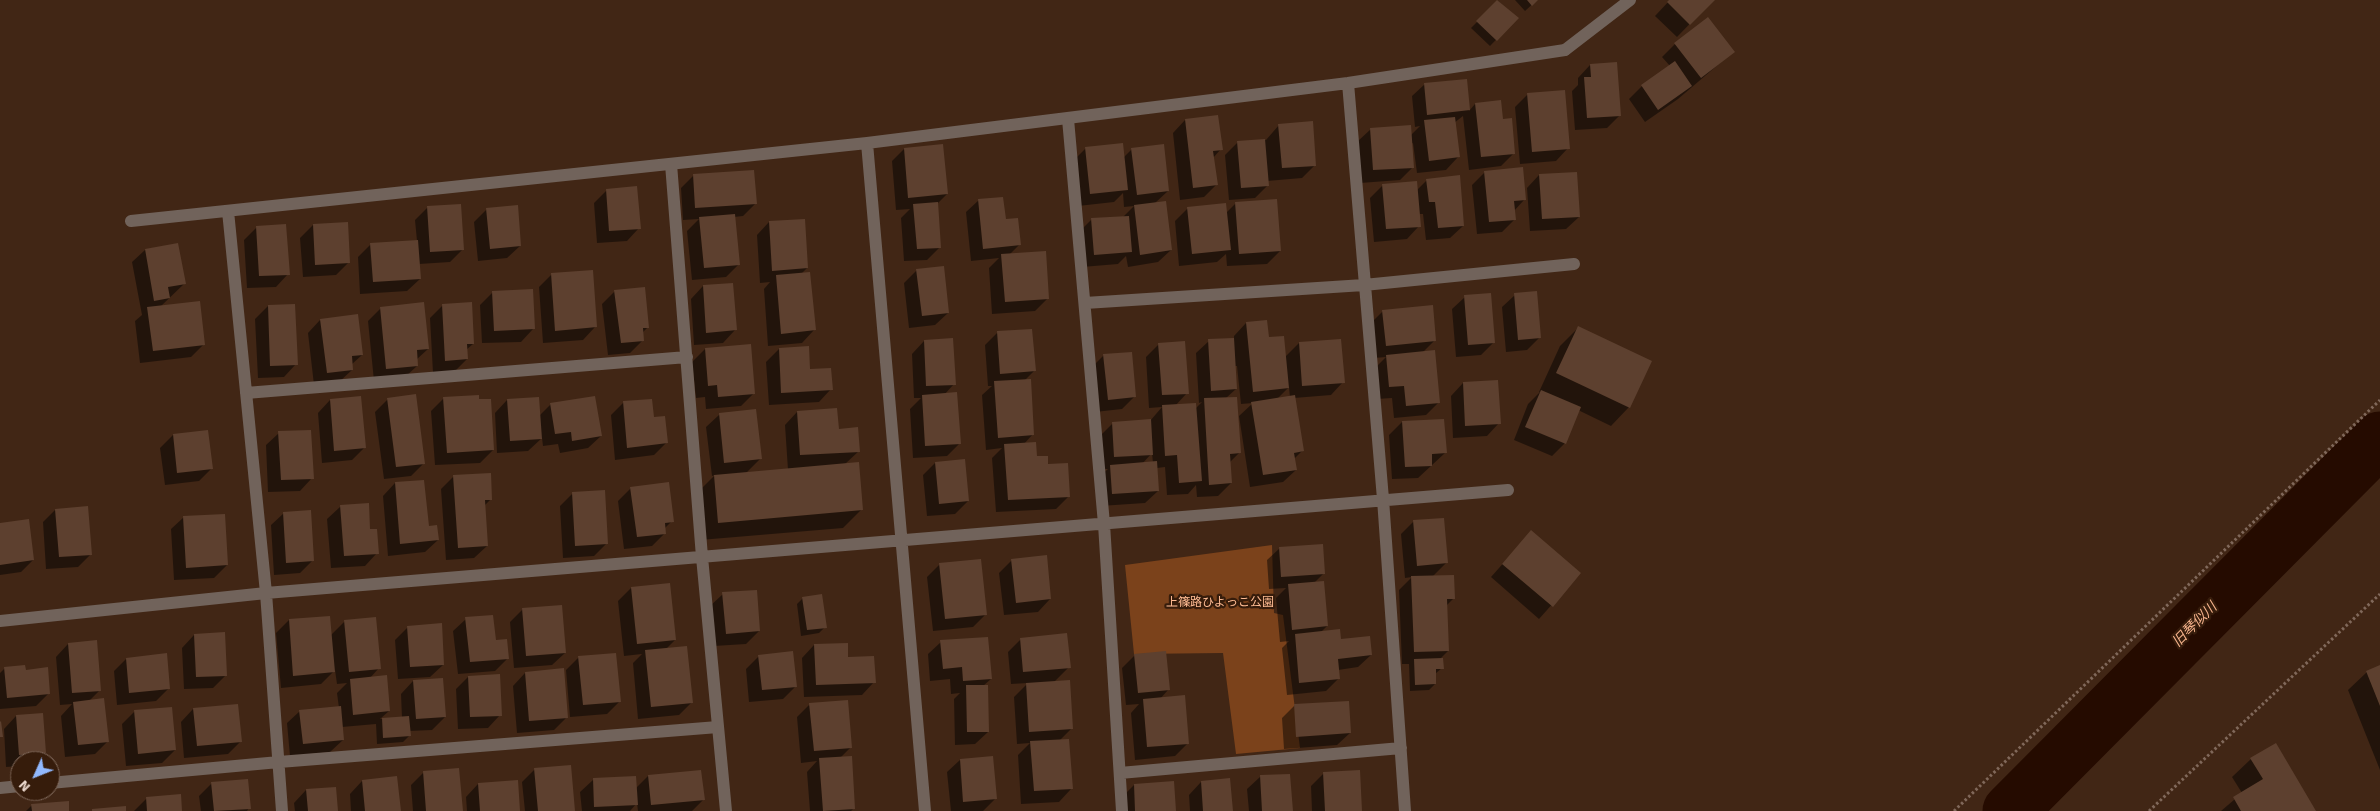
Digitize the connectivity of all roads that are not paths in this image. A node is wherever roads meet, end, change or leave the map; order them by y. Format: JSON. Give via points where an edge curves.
{"nodes":[{"id":1,"x":1630,"y":0,"type":"edge"},
{"id":2,"x":1348,"y":83,"type":"junction"},
{"id":3,"x":1068,"y":118,"type":"junction"},
{"id":4,"x":867,"y":144,"type":"junction"},
{"id":5,"x":671,"y":164,"type":"junction"},
{"id":6,"x":228,"y":211,"type":"junction"},
{"id":7,"x":131,"y":220,"type":"dead end"},
{"id":8,"x":1574,"y":264,"type":"dead end"},
{"id":9,"x":1364,"y":284,"type":"junction"},
{"id":10,"x":1085,"y":303,"type":"junction"},
{"id":11,"x":687,"y":357,"type":"junction"},
{"id":12,"x":246,"y":393,"type":"junction"},
{"id":13,"x":1508,"y":490,"type":"dead end"},
{"id":14,"x":1383,"y":499,"type":"junction"},
{"id":15,"x":1104,"y":524,"type":"junction"},
{"id":16,"x":903,"y":540,"type":"junction"},
{"id":17,"x":702,"y":557,"type":"junction"},
{"id":18,"x":266,"y":594,"type":"junction"},
{"id":19,"x":0,"y":621,"type":"edge"},
{"id":20,"x":718,"y":727,"type":"junction"},
{"id":21,"x":1401,"y":748,"type":"junction"},
{"id":22,"x":279,"y":762,"type":"junction"},
{"id":23,"x":1120,"y":773,"type":"junction"},
{"id":24,"x":60,"y":782,"type":"edge"},
{"id":25,"x":282,"y":811,"type":"edge"},
{"id":26,"x":726,"y":811,"type":"edge"},
{"id":27,"x":925,"y":811,"type":"edge"},
{"id":28,"x":1122,"y":811,"type":"edge"},
{"id":29,"x":1405,"y":811,"type":"edge"}],
"edges":[{"from":1,"to":2,"type":"street","via":[[1565,50]]},
{"from":2,"to":3,"type":"street"},
{"from":2,"to":9,"type":"street"},
{"from":3,"to":4,"type":"street"},
{"from":3,"to":10,"type":"street"},
{"from":4,"to":5,"type":"street"},
{"from":4,"to":16,"type":"street"},
{"from":5,"to":6,"type":"street"},
{"from":5,"to":11,"type":"street"},
{"from":6,"to":7,"type":"street"},
{"from":6,"to":12,"type":"street"},
{"from":8,"to":9,"type":"street"},
{"from":9,"to":10,"type":"street"},
{"from":9,"to":14,"type":"street"},
{"from":10,"to":15,"type":"street"},
{"from":11,"to":12,"type":"street"},
{"from":11,"to":17,"type":"street"},
{"from":12,"to":18,"type":"street"},
{"from":13,"to":14,"type":"street"},
{"from":14,"to":15,"type":"street"},
{"from":14,"to":21,"type":"street"},
{"from":15,"to":16,"type":"street"},
{"from":15,"to":23,"type":"street"},
{"from":16,"to":17,"type":"street"},
{"from":16,"to":27,"type":"street"},
{"from":17,"to":18,"type":"street"},
{"from":17,"to":20,"type":"street"},
{"from":18,"to":19,"type":"street"},
{"from":18,"to":22,"type":"street"},
{"from":20,"to":22,"type":"street"},
{"from":20,"to":26,"type":"street"},
{"from":21,"to":23,"type":"street"},
{"from":21,"to":29,"type":"street"},
{"from":22,"to":24,"type":"street"},
{"from":22,"to":25,"type":"street"},
{"from":23,"to":28,"type":"street"}]}
